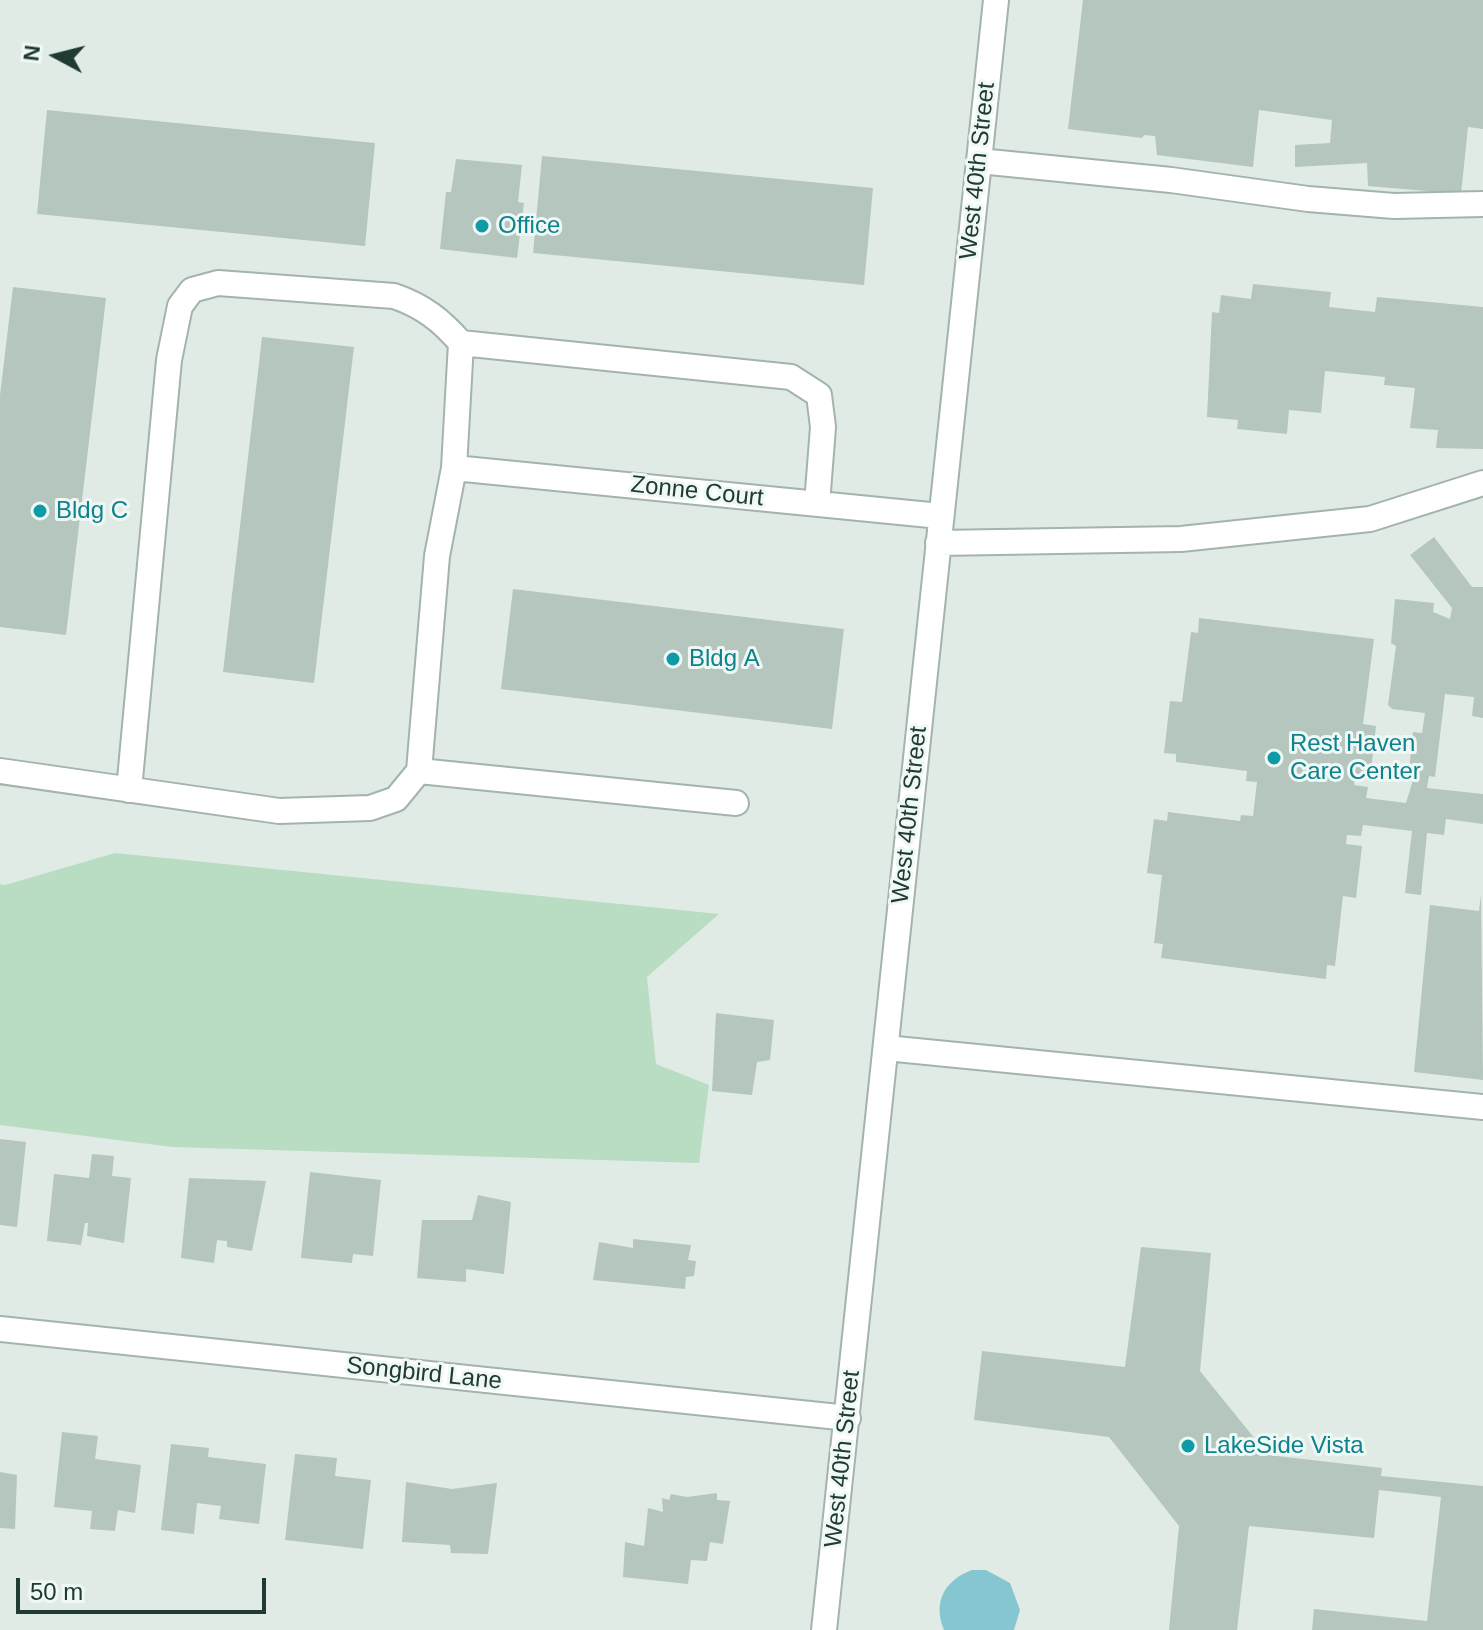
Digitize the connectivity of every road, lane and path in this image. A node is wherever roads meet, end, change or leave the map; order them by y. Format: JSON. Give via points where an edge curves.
{"nodes":[{"id":1,"x":996,"y":0,"type":"edge"},
{"id":2,"x":979,"y":161,"type":"junction"},
{"id":3,"x":1483,"y":204,"type":"edge"},
{"id":4,"x":461,"y":343,"type":"junction"},
{"id":5,"x":454,"y":468,"type":"junction"},
{"id":6,"x":1483,"y":483,"type":"edge"},
{"id":7,"x":817,"y":504,"type":"junction"},
{"id":8,"x":940,"y":516,"type":"junction"},
{"id":9,"x":938,"y":543,"type":"junction"},
{"id":10,"x":0,"y":771,"type":"edge"},
{"id":11,"x":419,"y":771,"type":"junction"},
{"id":12,"x":129,"y":790,"type":"junction"},
{"id":13,"x":736,"y":803,"type":"dead end"},
{"id":14,"x":886,"y":1048,"type":"junction"},
{"id":15,"x":1483,"y":1107,"type":"edge"},
{"id":16,"x":0,"y":1329,"type":"edge"},
{"id":17,"x":848,"y":1418,"type":"junction"},
{"id":18,"x":824,"y":1630,"type":"edge"}],
"edges":[{"from":1,"to":2,"type":"street","name":"West 40th Street"},
{"from":2,"to":3,"type":"street","via":[[1308,199],[1394,206]]},
{"from":2,"to":8,"type":"street","name":"West 40th Street"},
{"from":4,"to":5,"type":"street"},
{"from":4,"to":7,"type":"street","via":[[791,377],[819,395],[823,427]]},
{"from":4,"to":12,"type":"street","via":[[419,305],[394,296],[218,283],[192,290],[180,306],[169,360]]},
{"from":5,"to":7,"type":"street","name":"Zonne Court"},
{"from":5,"to":11,"type":"street","via":[[437,556]]},
{"from":6,"to":9,"type":"street","via":[[1370,519],[1181,539]]},
{"from":7,"to":8,"type":"street","name":"Zonne Court"},
{"from":8,"to":9,"type":"street","name":"West 40th Street"},
{"from":9,"to":14,"type":"street","name":"West 40th Street"},
{"from":10,"to":12,"type":"street"},
{"from":11,"to":12,"type":"street","via":[[396,799],[370,808],[279,811]]},
{"from":11,"to":13,"type":"street"},
{"from":14,"to":15,"type":"street"},
{"from":14,"to":17,"type":"street","name":"West 40th Street"},
{"from":16,"to":17,"type":"street","name":"Songbird Lane"},
{"from":17,"to":18,"type":"street","name":"West 40th Street"}]}
